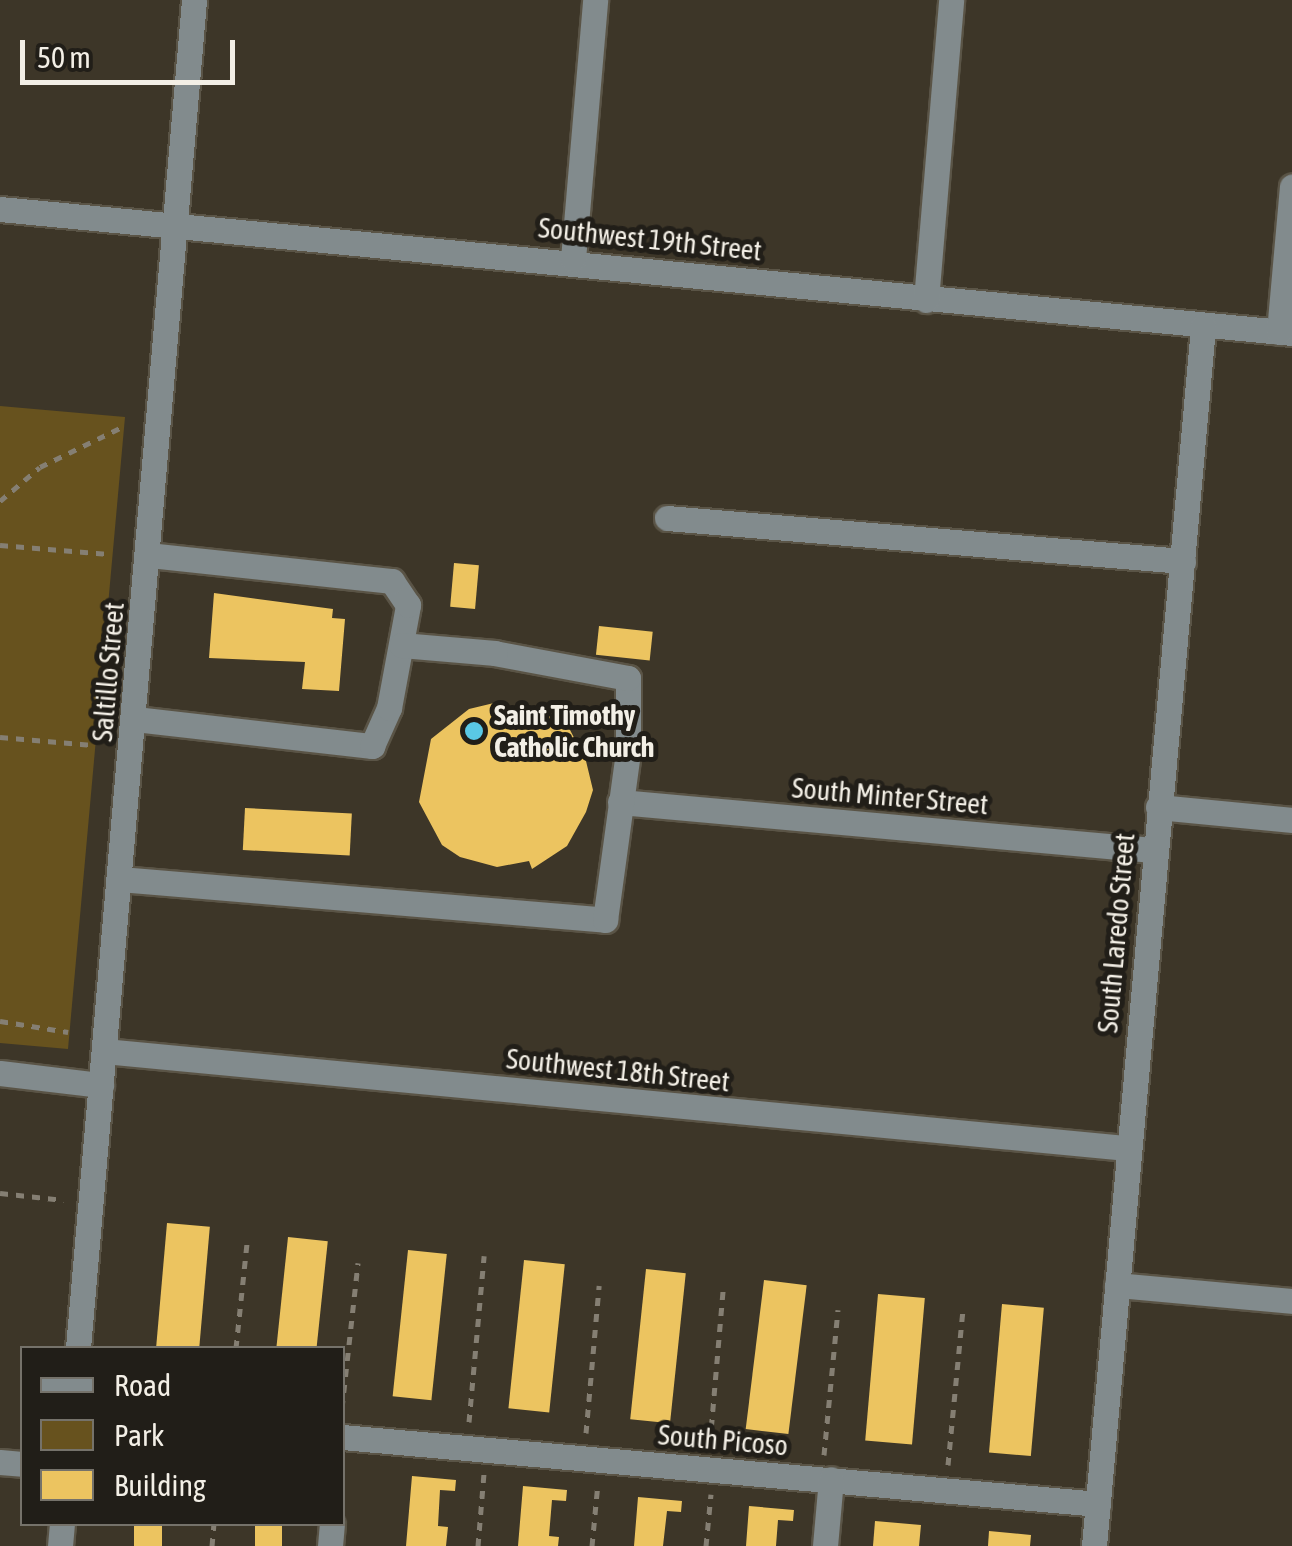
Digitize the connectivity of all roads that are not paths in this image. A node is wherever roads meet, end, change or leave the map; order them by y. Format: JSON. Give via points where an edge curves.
{"nodes":[{"id":1,"x":194,"y":0,"type":"edge"},
{"id":2,"x":595,"y":0,"type":"edge"},
{"id":3,"x":951,"y":0,"type":"edge"},
{"id":4,"x":1292,"y":186,"type":"edge"},
{"id":5,"x":0,"y":209,"type":"edge"},
{"id":6,"x":178,"y":226,"type":"junction"},
{"id":7,"x":573,"y":260,"type":"junction"},
{"id":8,"x":926,"y":300,"type":"junction"},
{"id":9,"x":1203,"y":326,"type":"junction"},
{"id":10,"x":1286,"y":333,"type":"edge"},
{"id":11,"x":668,"y":518,"type":"dead end"},
{"id":12,"x":148,"y":555,"type":"junction"},
{"id":13,"x":1183,"y":560,"type":"junction"},
{"id":14,"x":401,"y":645,"type":"junction"},
{"id":15,"x":135,"y":719,"type":"junction"},
{"id":16,"x":620,"y":802,"type":"junction"},
{"id":17,"x":1158,"y":807,"type":"junction"},
{"id":18,"x":1292,"y":820,"type":"edge"},
{"id":19,"x":1154,"y":850,"type":"junction"},
{"id":20,"x":120,"y":880,"type":"junction"},
{"id":21,"x":104,"y":1050,"type":"junction"},
{"id":22,"x":0,"y":1073,"type":"edge"},
{"id":23,"x":101,"y":1084,"type":"junction"},
{"id":24,"x":1127,"y":1148,"type":"junction"},
{"id":25,"x":1117,"y":1286,"type":"junction"},
{"id":26,"x":1292,"y":1302,"type":"edge"},
{"id":27,"x":78,"y":1346,"type":"edge"},
{"id":28,"x":345,"y":1436,"type":"edge"},
{"id":29,"x":826,"y":1478,"type":"junction"},
{"id":30,"x":1098,"y":1504,"type":"junction"},
{"id":31,"x":825,"y":1546,"type":"edge"},
{"id":32,"x":1094,"y":1546,"type":"edge"}],
"edges":[{"from":1,"to":6,"type":"street","name":"Saltillo Street"},
{"from":2,"to":7,"type":"street"},
{"from":3,"to":8,"type":"street"},
{"from":4,"to":10,"type":"street"},
{"from":5,"to":6,"type":"street","name":"Southwest 19th Street"},
{"from":6,"to":7,"type":"street","name":"Southwest 19th Street"},
{"from":6,"to":12,"type":"street","name":"Saltillo Street"},
{"from":7,"to":8,"type":"street","name":"Southwest 19th Street"},
{"from":8,"to":9,"type":"street","name":"Southwest 19th Street"},
{"from":9,"to":10,"type":"street","name":"Southwest 19th Street"},
{"from":9,"to":13,"type":"street","name":"South Laredo Street"},
{"from":11,"to":13,"type":"street"},
{"from":12,"to":14,"type":"street","via":[[392,581],[408,606]]},
{"from":12,"to":15,"type":"street","name":"Saltillo Street"},
{"from":13,"to":17,"type":"street","name":"South Laredo Street"},
{"from":14,"to":15,"type":"street","via":[[372,746]]},
{"from":14,"to":16,"type":"street","via":[[495,653],[628,678]]},
{"from":15,"to":20,"type":"street","name":"Saltillo Street"},
{"from":16,"to":19,"type":"street","name":"South Minter Street"},
{"from":16,"to":20,"type":"street","via":[[605,920]]},
{"from":17,"to":18,"type":"street"},
{"from":17,"to":19,"type":"street","name":"South Laredo Street"},
{"from":19,"to":24,"type":"street","name":"South Laredo Street"},
{"from":20,"to":21,"type":"street","name":"Saltillo Street"},
{"from":21,"to":23,"type":"street","name":"Saltillo Street"},
{"from":21,"to":24,"type":"street","name":"Southwest 18th Street"},
{"from":22,"to":23,"type":"street"},
{"from":23,"to":27,"type":"street","name":"Saltillo Street"},
{"from":24,"to":25,"type":"street","name":"South Laredo Street"},
{"from":25,"to":26,"type":"street"},
{"from":25,"to":30,"type":"street","name":"South Laredo Street"},
{"from":28,"to":29,"type":"street","name":"South Picoso"},
{"from":29,"to":30,"type":"street","name":"South Picoso"},
{"from":29,"to":31,"type":"street"},
{"from":30,"to":32,"type":"street","name":"South Laredo Street"}]}
